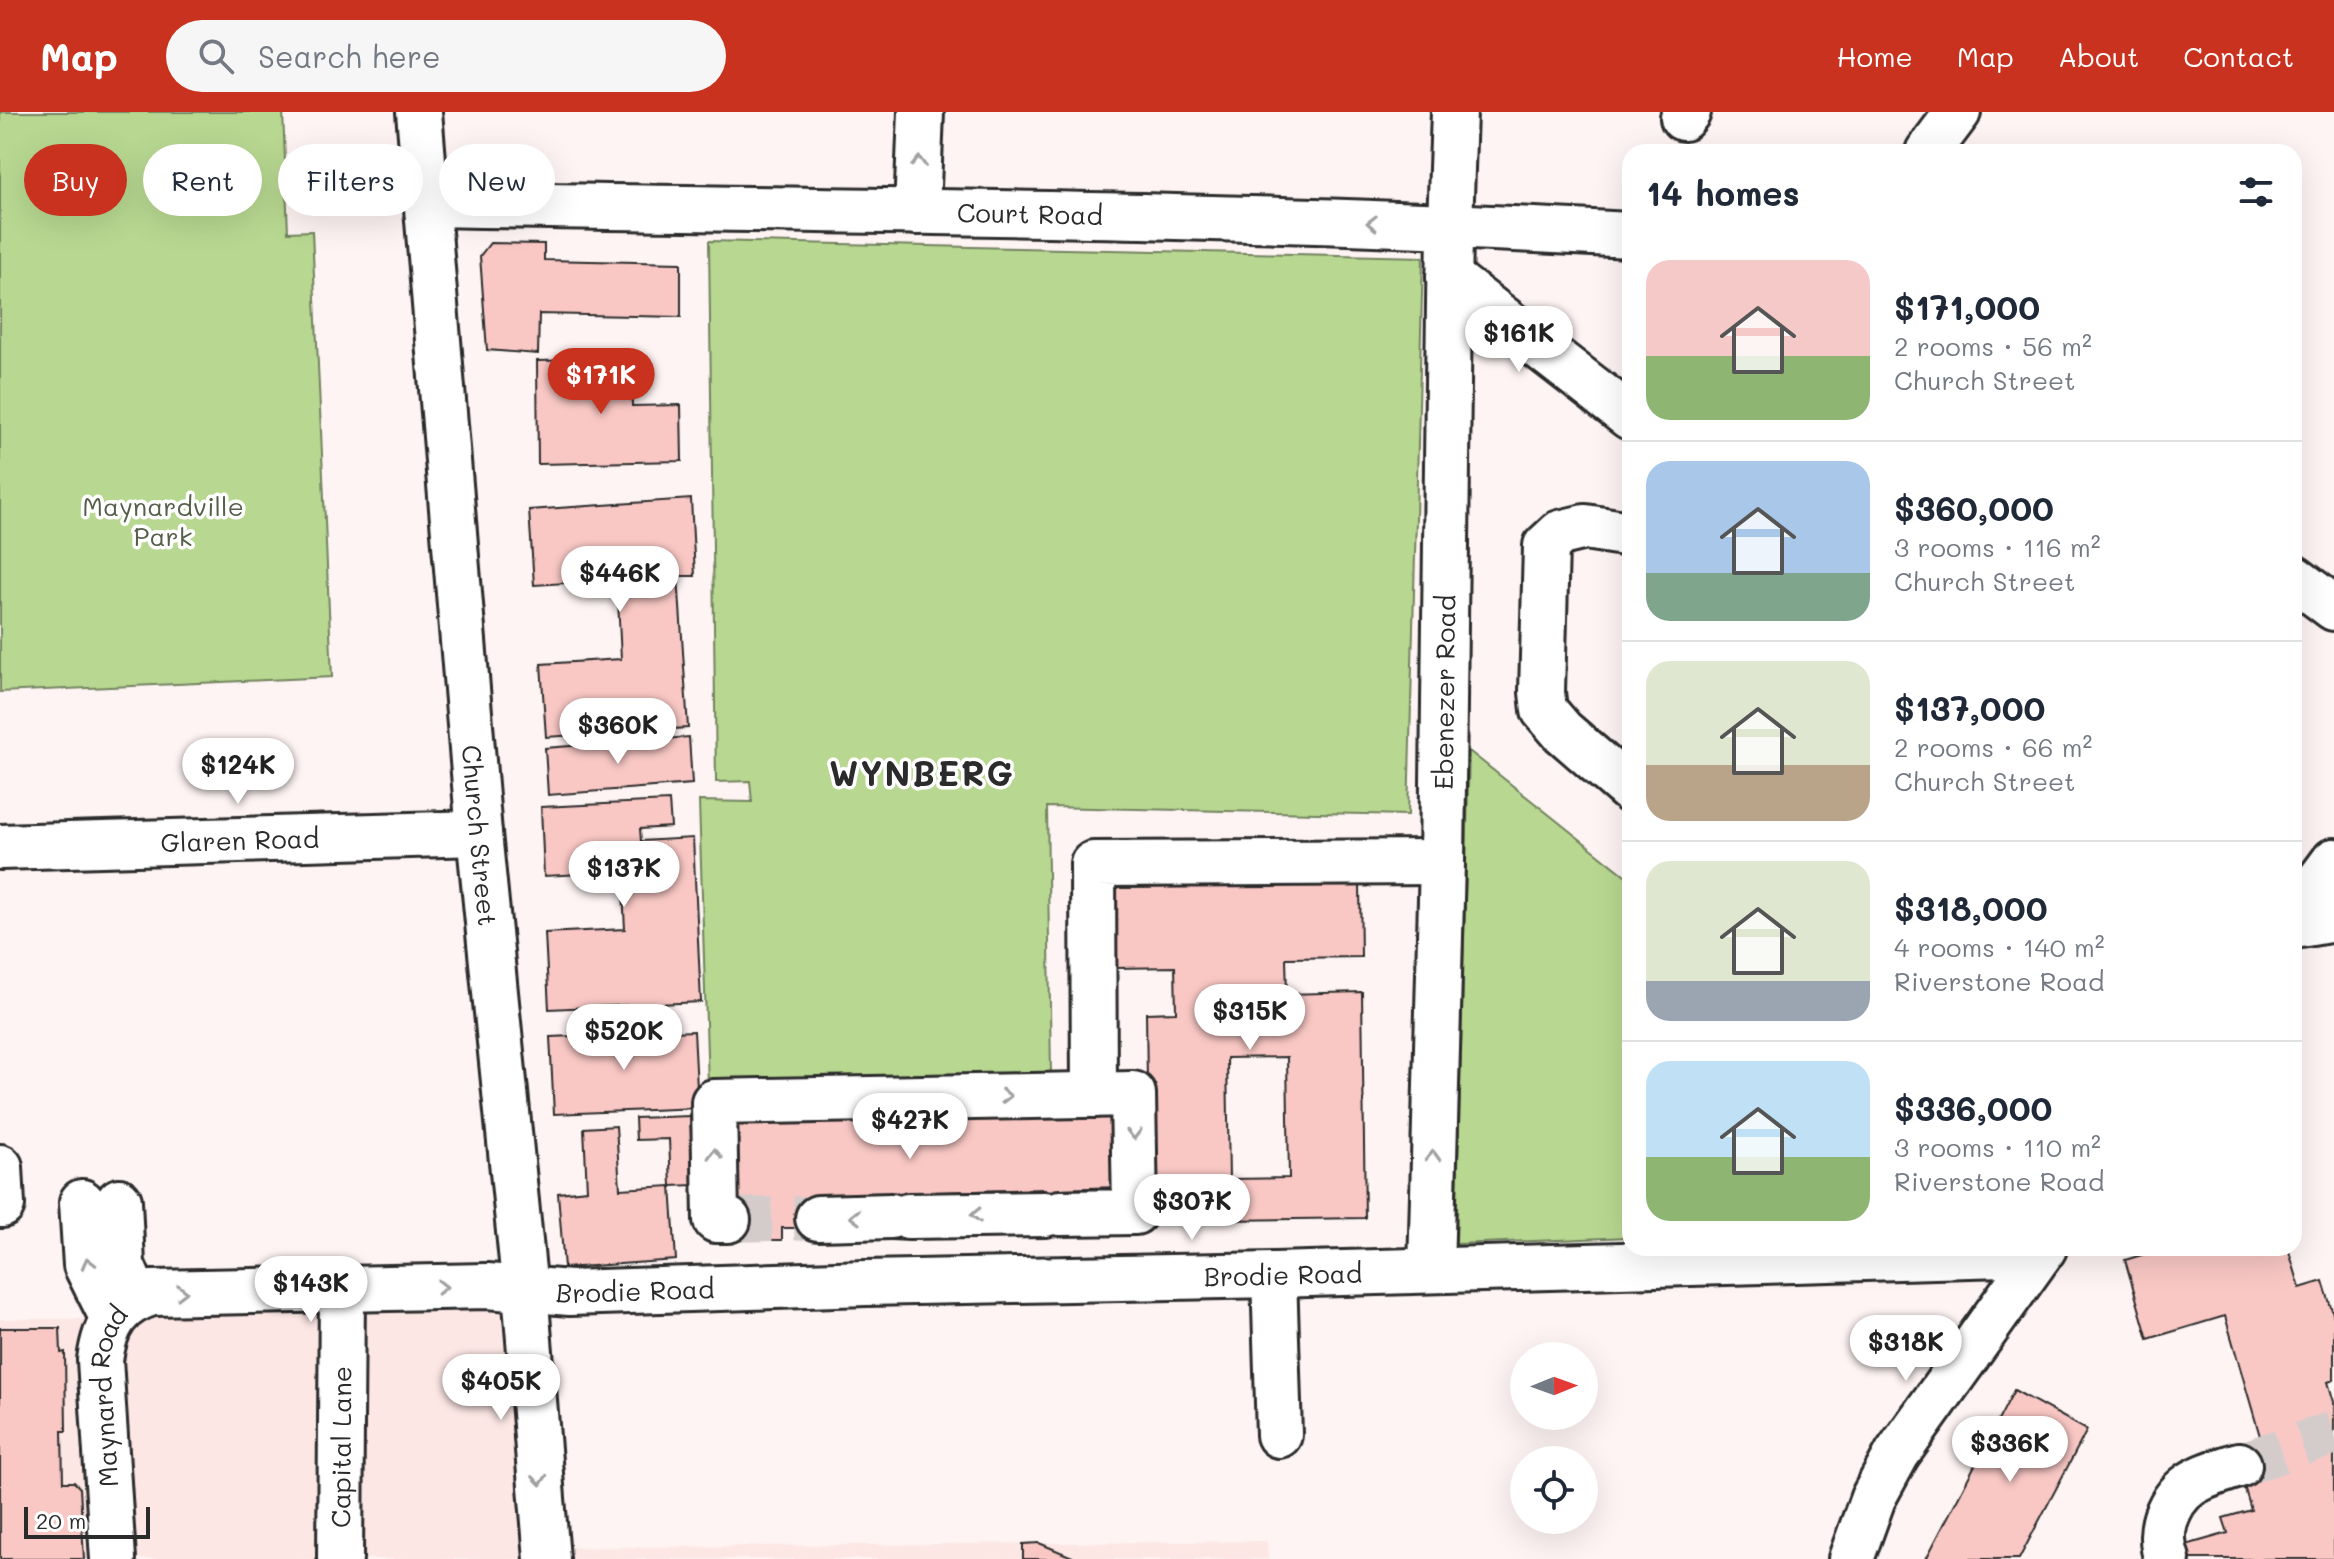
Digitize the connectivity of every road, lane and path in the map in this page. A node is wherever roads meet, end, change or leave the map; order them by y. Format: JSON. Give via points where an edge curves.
{"nodes":[{"id":1,"x":419,"y":112,"type":"edge"},
{"id":2,"x":921,"y":112,"type":"edge"},
{"id":3,"x":1454,"y":112,"type":"edge"},
{"id":4,"x":1958,"y":112,"type":"edge"},
{"id":5,"x":1934,"y":144,"type":"edge"},
{"id":6,"x":428,"y":204,"type":"junction"},
{"id":7,"x":917,"y":212,"type":"junction"},
{"id":8,"x":1450,"y":225,"type":"junction"},
{"id":9,"x":1622,"y":235,"type":"edge"},
{"id":10,"x":1449,"y":277,"type":"junction"},
{"id":11,"x":1622,"y":411,"type":"edge"},
{"id":12,"x":1622,"y":533,"type":"edge"},
{"id":13,"x":2302,"y":584,"type":"edge"},
{"id":14,"x":2334,"y":608,"type":"edge"},
{"id":15,"x":1622,"y":783,"type":"edge"},
{"id":16,"x":479,"y":833,"type":"junction"},
{"id":17,"x":0,"y":847,"type":"edge"},
{"id":18,"x":2334,"y":861,"type":"edge"},
{"id":19,"x":1442,"y":862,"type":"junction"},
{"id":20,"x":2302,"y":904,"type":"edge"},
{"id":21,"x":2334,"y":919,"type":"edge"},
{"id":22,"x":2302,"y":925,"type":"edge"},
{"id":23,"x":1094,"y":1095,"type":"junction"},
{"id":24,"x":0,"y":1167,"type":"edge"},
{"id":25,"x":100,"y":1201,"type":"dead end"},
{"id":26,"x":0,"y":1205,"type":"edge"},
{"id":27,"x":818,"y":1218,"type":"tunnel mouth"},
{"id":28,"x":728,"y":1220,"type":"dead end"},
{"id":29,"x":1622,"y":1251,"type":"edge"},
{"id":30,"x":1430,"y":1252,"type":"junction"},
{"id":31,"x":2038,"y":1256,"type":"edge"},
{"id":32,"x":1274,"y":1275,"type":"junction"},
{"id":33,"x":342,"y":1289,"type":"junction"},
{"id":34,"x":525,"y":1291,"type":"junction"},
{"id":35,"x":124,"y":1309,"type":"junction"},
{"id":36,"x":1279,"y":1435,"type":"dead end"},
{"id":37,"x":2239,"y":1465,"type":"tunnel mouth"},
{"id":38,"x":113,"y":1559,"type":"edge"},
{"id":39,"x":340,"y":1559,"type":"edge"},
{"id":40,"x":547,"y":1559,"type":"edge"},
{"id":41,"x":1851,"y":1559,"type":"edge"},
{"id":42,"x":2167,"y":1559,"type":"edge"}],
"edges":[{"from":1,"to":6,"type":"street","name":"Church Street"},
{"from":7,"to":2,"type":"street","one_way":true},
{"from":3,"to":8,"type":"street","name":"Ebenezer Road"},
{"from":4,"to":5,"type":"street"},
{"from":6,"to":7,"type":"street","name":"Court Road"},
{"from":6,"to":16,"type":"street","name":"Church Street"},
{"from":8,"to":7,"type":"street","name":"Court Road","one_way":true},
{"from":8,"to":9,"type":"street","name":"Court Road"},
{"from":8,"to":10,"type":"street","name":"Ebenezer Road"},
{"from":10,"to":11,"type":"street"},
{"from":10,"to":19,"type":"street","name":"Ebenezer Road"},
{"from":12,"to":15,"type":"street","via":[[1585,527],[1560,533],[1546,546],[1542,692],[1544,710],[1562,731]]},
{"from":13,"to":14,"type":"street"},
{"from":16,"to":17,"type":"street","name":"Glaren Road"},
{"from":16,"to":34,"type":"street","name":"Church Street"},
{"from":18,"to":20,"type":"street"},
{"from":19,"to":23,"type":"street","via":[[1093,864]]},
{"from":30,"to":19,"type":"street","name":"Ebenezer Road","one_way":true},
{"from":21,"to":22,"type":"street"},
{"from":23,"to":27,"type":"street","one_way":true,"via":[[1133,1094],[1135,1212]]},
{"from":28,"to":23,"type":"street","one_way":true,"via":[[716,1220],[714,1102]]},
{"from":24,"to":26,"type":"street"},
{"from":25,"to":35,"type":"street","via":[[86,1265]]},
{"from":29,"to":30,"type":"street","name":"Brodie Road"},
{"from":30,"to":32,"type":"street","name":"Brodie Road"},
{"from":31,"to":41,"type":"street","via":[[1897,1454],[1873,1498]]},
{"from":32,"to":34,"type":"street","name":"Brodie Road"},
{"from":32,"to":36,"type":"street"},
{"from":33,"to":34,"type":"street","name":"Maynard Road","one_way":true,"via":[[487,1286]]},
{"from":35,"to":33,"type":"street","name":"Maynard Road","one_way":true,"via":[[166,1293]]},
{"from":33,"to":39,"type":"street","name":"Capital Lane"},
{"from":34,"to":40,"type":"street","name":"Church Street","one_way":true},
{"from":35,"to":38,"type":"street","name":"Maynard Road","via":[[103,1338],[100,1360]]},
{"from":37,"to":42,"type":"street","via":[[2199,1479],[2178,1494],[2163,1522]]}]}
